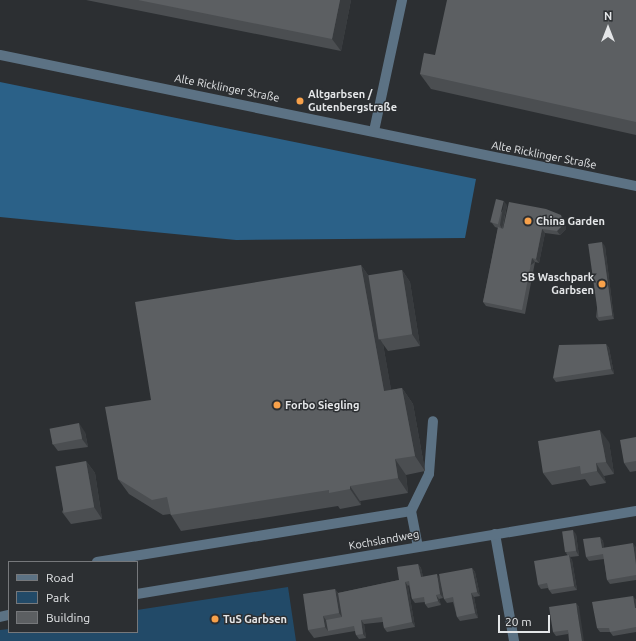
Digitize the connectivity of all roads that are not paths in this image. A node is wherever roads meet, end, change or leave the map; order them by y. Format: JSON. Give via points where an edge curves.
{"nodes":[{"id":1,"x":402,"y":0,"type":"edge"},
{"id":2,"x":0,"y":55,"type":"edge"},
{"id":3,"x":374,"y":131,"type":"junction"},
{"id":4,"x":636,"y":186,"type":"edge"},
{"id":5,"x":433,"y":421,"type":"dead end"},
{"id":6,"x":411,"y":511,"type":"junction"},
{"id":7,"x":636,"y":511,"type":"edge"},
{"id":8,"x":495,"y":534,"type":"junction"},
{"id":9,"x":418,"y":546,"type":"junction"},
{"id":10,"x":103,"y":561,"type":"edge"},
{"id":11,"x":138,"y":594,"type":"edge"},
{"id":12,"x":514,"y":641,"type":"edge"}],
"edges":[{"from":1,"to":3,"type":"street"},
{"from":2,"to":3,"type":"street","name":"Alte Ricklinger Straße"},
{"from":3,"to":4,"type":"street","name":"Alte Ricklinger Straße"},
{"from":5,"to":6,"type":"street","via":[[429,474]]},
{"from":6,"to":9,"type":"street"},
{"from":6,"to":10,"type":"street"},
{"from":7,"to":8,"type":"street","name":"Kochslandweg"},
{"from":8,"to":9,"type":"street","name":"Kochslandweg"},
{"from":8,"to":12,"type":"street"},
{"from":9,"to":11,"type":"street","name":"Kochslandweg"}]}
